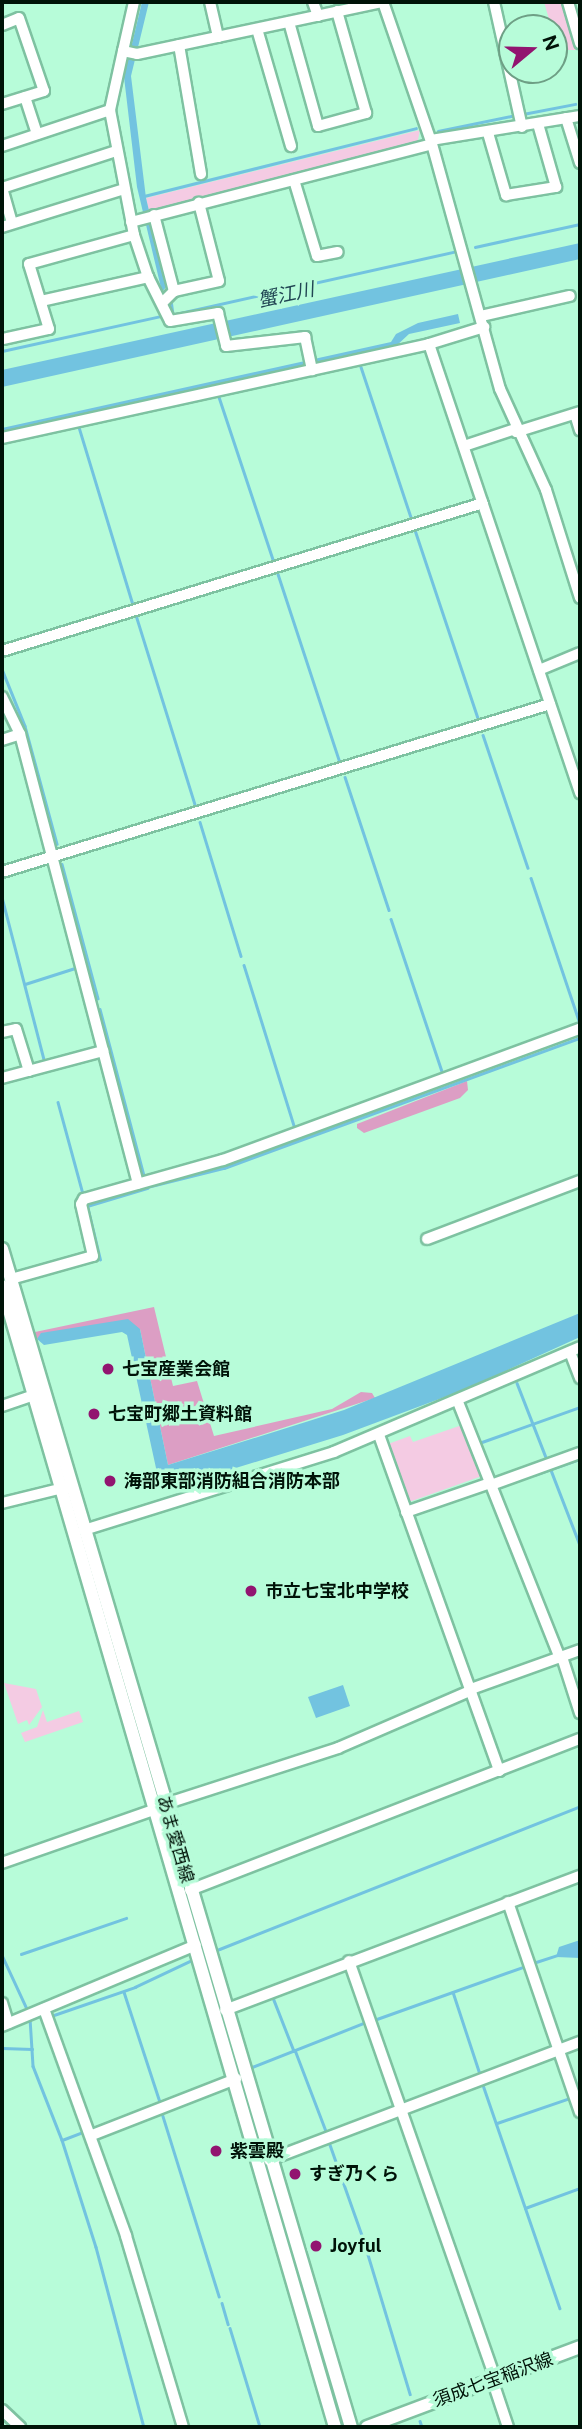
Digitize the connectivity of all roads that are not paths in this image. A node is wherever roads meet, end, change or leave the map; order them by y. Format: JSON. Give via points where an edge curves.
{"nodes":[{"id":1,"x":134,"y":2,"type":"edge"},
{"id":2,"x":210,"y":2,"type":"edge"},
{"id":3,"x":313,"y":2,"type":"edge"},
{"id":4,"x":383,"y":2,"type":"edge"},
{"id":5,"x":494,"y":2,"type":"edge"},
{"id":6,"x":568,"y":2,"type":"edge"},
{"id":7,"x":337,"y":12,"type":"junction"},
{"id":8,"x":318,"y":16,"type":"junction"},
{"id":9,"x":577,"y":18,"type":"edge"},
{"id":10,"x":289,"y":22,"type":"junction"},
{"id":11,"x":2,"y":25,"type":"edge"},
{"id":12,"x":257,"y":29,"type":"junction"},
{"id":13,"x":218,"y":37,"type":"junction"},
{"id":14,"x":580,"y":43,"type":"edge"},
{"id":15,"x":179,"y":45,"type":"junction"},
{"id":16,"x":129,"y":53,"type":"junction"},
{"id":17,"x":25,"y":97,"type":"junction"},
{"id":18,"x":2,"y":104,"type":"edge"},
{"id":19,"x":110,"y":110,"type":"junction"},
{"id":20,"x":580,"y":116,"type":"edge"},
{"id":21,"x":566,"y":118,"type":"junction"},
{"id":22,"x":520,"y":119,"type":"junction"},
{"id":23,"x":538,"y":124,"type":"junction"},
{"id":24,"x":488,"y":133,"type":"junction"},
{"id":25,"x":37,"y":134,"type":"junction"},
{"id":26,"x":431,"y":142,"type":"junction"},
{"id":27,"x":2,"y":146,"type":"edge"},
{"id":28,"x":291,"y":146,"type":"dead end"},
{"id":29,"x":116,"y":151,"type":"junction"},
{"id":30,"x":580,"y":163,"type":"edge"},
{"id":31,"x":201,"y":174,"type":"dead end"},
{"id":32,"x":294,"y":180,"type":"junction"},
{"id":33,"x":2,"y":188,"type":"edge"},
{"id":34,"x":124,"y":189,"type":"junction"},
{"id":35,"x":199,"y":203,"type":"junction"},
{"id":36,"x":145,"y":218,"type":"junction"},
{"id":37,"x":7,"y":225,"type":"edge"},
{"id":38,"x":134,"y":235,"type":"junction"},
{"id":39,"x":338,"y":251,"type":"dead end"},
{"id":40,"x":148,"y":277,"type":"junction"},
{"id":41,"x":174,"y":291,"type":"junction"},
{"id":42,"x":570,"y":296,"type":"dead end"},
{"id":43,"x":41,"y":301,"type":"junction"},
{"id":44,"x":163,"y":302,"type":"junction"},
{"id":45,"x":483,"y":322,"type":"junction"},
{"id":46,"x":2,"y":338,"type":"edge"},
{"id":47,"x":429,"y":344,"type":"junction"},
{"id":48,"x":311,"y":365,"type":"junction"},
{"id":49,"x":578,"y":413,"type":"edge"},
{"id":50,"x":580,"y":430,"type":"edge"},
{"id":51,"x":515,"y":431,"type":"junction"},
{"id":52,"x":2,"y":438,"type":"edge"},
{"id":53,"x":464,"y":446,"type":"junction"},
{"id":54,"x":483,"y":503,"type":"junction"},
{"id":55,"x":580,"y":553,"type":"edge"},
{"id":56,"x":567,"y":557,"type":"junction"},
{"id":57,"x":580,"y":598,"type":"edge"},
{"id":58,"x":2,"y":651,"type":"edge"},
{"id":59,"x":580,"y":653,"type":"edge"},
{"id":60,"x":539,"y":670,"type":"junction"},
{"id":61,"x":2,"y":697,"type":"edge"},
{"id":62,"x":550,"y":704,"type":"junction"},
{"id":63,"x":20,"y":734,"type":"junction"},
{"id":64,"x":2,"y":740,"type":"edge"},
{"id":65,"x":580,"y":793,"type":"edge"},
{"id":66,"x":52,"y":856,"type":"junction"},
{"id":67,"x":2,"y":872,"type":"edge"},
{"id":68,"x":580,"y":1029,"type":"edge"},
{"id":69,"x":2,"y":1032,"type":"edge"},
{"id":70,"x":103,"y":1051,"type":"junction"},
{"id":71,"x":29,"y":1071,"type":"junction"},
{"id":72,"x":2,"y":1078,"type":"edge"},
{"id":73,"x":580,"y":1181,"type":"edge"},
{"id":74,"x":138,"y":1184,"type":"junction"},
{"id":75,"x":427,"y":1239,"type":"dead end"},
{"id":76,"x":2,"y":1249,"type":"edge"},
{"id":77,"x":6,"y":1282,"type":"edge"},
{"id":78,"x":575,"y":1350,"type":"edge"},
{"id":79,"x":580,"y":1378,"type":"edge"},
{"id":80,"x":34,"y":1395,"type":"junction"},
{"id":81,"x":458,"y":1402,"type":"junction"},
{"id":82,"x":2,"y":1406,"type":"edge"},
{"id":83,"x":379,"y":1435,"type":"junction"},
{"id":84,"x":580,"y":1453,"type":"edge"},
{"id":85,"x":490,"y":1484,"type":"junction"},
{"id":86,"x":66,"y":1488,"type":"junction"},
{"id":87,"x":2,"y":1503,"type":"edge"},
{"id":88,"x":406,"y":1512,"type":"junction"},
{"id":89,"x":84,"y":1530,"type":"junction"},
{"id":90,"x":580,"y":1650,"type":"edge"},
{"id":91,"x":561,"y":1658,"type":"junction"},
{"id":92,"x":471,"y":1690,"type":"junction"},
{"id":93,"x":580,"y":1713,"type":"edge"},
{"id":94,"x":580,"y":1740,"type":"edge"},
{"id":95,"x":499,"y":1771,"type":"junction"},
{"id":96,"x":160,"y":1806,"type":"junction"},
{"id":97,"x":2,"y":1863,"type":"edge"},
{"id":98,"x":580,"y":1876,"type":"edge"},
{"id":99,"x":190,"y":1890,"type":"junction"},
{"id":100,"x":508,"y":1902,"type":"junction"},
{"id":101,"x":196,"y":1945,"type":"junction"},
{"id":102,"x":349,"y":1961,"type":"junction"},
{"id":103,"x":2,"y":2003,"type":"edge"},
{"id":104,"x":225,"y":2010,"type":"junction"},
{"id":105,"x":35,"y":2013,"type":"junction"},
{"id":106,"x":5,"y":2025,"type":"edge"},
{"id":107,"x":580,"y":2042,"type":"edge"},
{"id":108,"x":559,"y":2050,"type":"junction"},
{"id":109,"x":236,"y":2079,"type":"junction"},
{"id":110,"x":402,"y":2110,"type":"junction"},
{"id":111,"x":580,"y":2112,"type":"edge"},
{"id":112,"x":91,"y":2131,"type":"junction"},
{"id":113,"x":269,"y":2160,"type":"junction"},
{"id":114,"x":580,"y":2347,"type":"edge"},
{"id":115,"x":494,"y":2379,"type":"junction"},
{"id":116,"x":2,"y":2410,"type":"edge"},
{"id":117,"x":20,"y":2427,"type":"edge"},
{"id":118,"x":183,"y":2427,"type":"edge"},
{"id":119,"x":335,"y":2427,"type":"edge"},
{"id":120,"x":351,"y":2427,"type":"edge"},
{"id":121,"x":366,"y":2427,"type":"edge"},
{"id":122,"x":508,"y":2427,"type":"edge"}],
"edges":[{"from":1,"to":16,"type":"street"},
{"from":2,"to":13,"type":"street"},
{"from":3,"to":8,"type":"street"},
{"from":4,"to":7,"type":"street"},
{"from":4,"to":26,"type":"street"},
{"from":5,"to":22,"type":"street"},
{"from":6,"to":9,"type":"street"},
{"from":7,"to":8,"type":"street"},
{"from":7,"to":10,"type":"street","via":[[366,113],[318,126]]},
{"from":8,"to":10,"type":"street"},
{"from":9,"to":14,"type":"street"},
{"from":10,"to":12,"type":"street"},
{"from":11,"to":17,"type":"street","via":[[19,18],[44,91]]},
{"from":12,"to":13,"type":"street"},
{"from":12,"to":28,"type":"street"},
{"from":13,"to":15,"type":"street"},
{"from":15,"to":16,"type":"street"},
{"from":15,"to":31,"type":"street"},
{"from":16,"to":19,"type":"street"},
{"from":17,"to":18,"type":"street"},
{"from":17,"to":25,"type":"street"},
{"from":19,"to":25,"type":"street"},
{"from":19,"to":29,"type":"street"},
{"from":20,"to":21,"type":"street"},
{"from":21,"to":23,"type":"street"},
{"from":21,"to":30,"type":"street"},
{"from":22,"to":23,"type":"street"},
{"from":22,"to":24,"type":"street"},
{"from":23,"to":24,"type":"street","via":[[556,187],[506,195]]},
{"from":24,"to":26,"type":"street"},
{"from":25,"to":27,"type":"street"},
{"from":26,"to":32,"type":"street"},
{"from":26,"to":45,"type":"street"},
{"from":29,"to":33,"type":"street"},
{"from":29,"to":34,"type":"street"},
{"from":32,"to":35,"type":"street"},
{"from":32,"to":39,"type":"street","via":[[317,256]]},
{"from":33,"to":37,"type":"street"},
{"from":34,"to":36,"type":"street"},
{"from":34,"to":37,"type":"street"},
{"from":35,"to":36,"type":"street"},
{"from":35,"to":41,"type":"street","via":[[219,281]]},
{"from":36,"to":38,"type":"street"},
{"from":36,"to":41,"type":"street"},
{"from":38,"to":40,"type":"street"},
{"from":38,"to":43,"type":"street","via":[[29,264]]},
{"from":40,"to":43,"type":"street"},
{"from":40,"to":44,"type":"street"},
{"from":41,"to":44,"type":"street"},
{"from":42,"to":45,"type":"street"},
{"from":43,"to":46,"type":"street","via":[[49,329]]},
{"from":44,"to":48,"type":"street","via":[[170,321],[218,315],[226,346],[305,337]]},
{"from":45,"to":47,"type":"street"},
{"from":45,"to":51,"type":"street"},
{"from":47,"to":48,"type":"street"},
{"from":47,"to":53,"type":"street"},
{"from":48,"to":52,"type":"street"},
{"from":49,"to":50,"type":"street"},
{"from":49,"to":51,"type":"street"},
{"from":51,"to":53,"type":"street"},
{"from":51,"to":56,"type":"street","via":[[546,490]]},
{"from":53,"to":54,"type":"street"},
{"from":54,"to":58,"type":"street"},
{"from":54,"to":60,"type":"street"},
{"from":55,"to":56,"type":"street"},
{"from":56,"to":57,"type":"street"},
{"from":59,"to":60,"type":"street"},
{"from":60,"to":62,"type":"street"},
{"from":61,"to":63,"type":"street"},
{"from":62,"to":65,"type":"street"},
{"from":62,"to":66,"type":"street"},
{"from":63,"to":64,"type":"street"},
{"from":63,"to":66,"type":"street"},
{"from":66,"to":67,"type":"street"},
{"from":66,"to":70,"type":"street"},
{"from":68,"to":74,"type":"street","via":[[223,1160]]},
{"from":69,"to":71,"type":"street","via":[[16,1029]]},
{"from":70,"to":71,"type":"street"},
{"from":70,"to":74,"type":"street"},
{"from":71,"to":72,"type":"street"},
{"from":73,"to":75,"type":"street"},
{"from":74,"to":77,"type":"street","via":[[84,1199],[81,1204],[94,1253],[90,1260]]},
{"from":76,"to":77,"type":"main road","name":"あま愛西線"},
{"from":77,"to":80,"type":"main road","name":"あま愛西線"},
{"from":77,"to":86,"type":"main road","name":"あま愛西線"},
{"from":78,"to":79,"type":"street"},
{"from":78,"to":81,"type":"street"},
{"from":80,"to":82,"type":"street"},
{"from":80,"to":86,"type":"main road","name":"あま愛西線"},
{"from":81,"to":83,"type":"street"},
{"from":81,"to":85,"type":"street"},
{"from":83,"to":88,"type":"street"},
{"from":83,"to":89,"type":"street"},
{"from":84,"to":85,"type":"street"},
{"from":85,"to":88,"type":"street"},
{"from":85,"to":91,"type":"street"},
{"from":86,"to":87,"type":"street"},
{"from":86,"to":89,"type":"main road","name":"あま愛西線"},
{"from":86,"to":96,"type":"main road","name":"あま愛西線"},
{"from":88,"to":92,"type":"street"},
{"from":89,"to":96,"type":"main road","name":"あま愛西線"},
{"from":90,"to":91,"type":"street"},
{"from":91,"to":92,"type":"street"},
{"from":91,"to":93,"type":"street"},
{"from":92,"to":95,"type":"street"},
{"from":92,"to":96,"type":"street","via":[[338,1748]]},
{"from":94,"to":95,"type":"street"},
{"from":95,"to":99,"type":"street"},
{"from":96,"to":97,"type":"street"},
{"from":96,"to":99,"type":"main road","name":"あま愛西線"},
{"from":96,"to":101,"type":"main road","name":"あま愛西線"},
{"from":98,"to":100,"type":"street"},
{"from":99,"to":104,"type":"main road","name":"あま愛西線"},
{"from":100,"to":102,"type":"street"},
{"from":100,"to":108,"type":"street"},
{"from":101,"to":105,"type":"street"},
{"from":101,"to":109,"type":"main road","name":"あま愛西線"},
{"from":102,"to":104,"type":"street"},
{"from":102,"to":110,"type":"street"},
{"from":103,"to":106,"type":"street"},
{"from":104,"to":113,"type":"main road","name":"あま愛西線"},
{"from":105,"to":106,"type":"street"},
{"from":105,"to":112,"type":"street"},
{"from":107,"to":108,"type":"street"},
{"from":108,"to":110,"type":"street"},
{"from":108,"to":111,"type":"street"},
{"from":109,"to":112,"type":"street"},
{"from":109,"to":119,"type":"main road","name":"あま愛西線"},
{"from":110,"to":113,"type":"street"},
{"from":110,"to":115,"type":"street"},
{"from":112,"to":118,"type":"street"},
{"from":113,"to":120,"type":"main road","name":"あま愛西線"},
{"from":114,"to":115,"type":"main road","name":"須成七宝稲沢線"},
{"from":115,"to":121,"type":"main road","name":"須成七宝稲沢線"},
{"from":115,"to":122,"type":"street"},
{"from":116,"to":117,"type":"street"}]}
